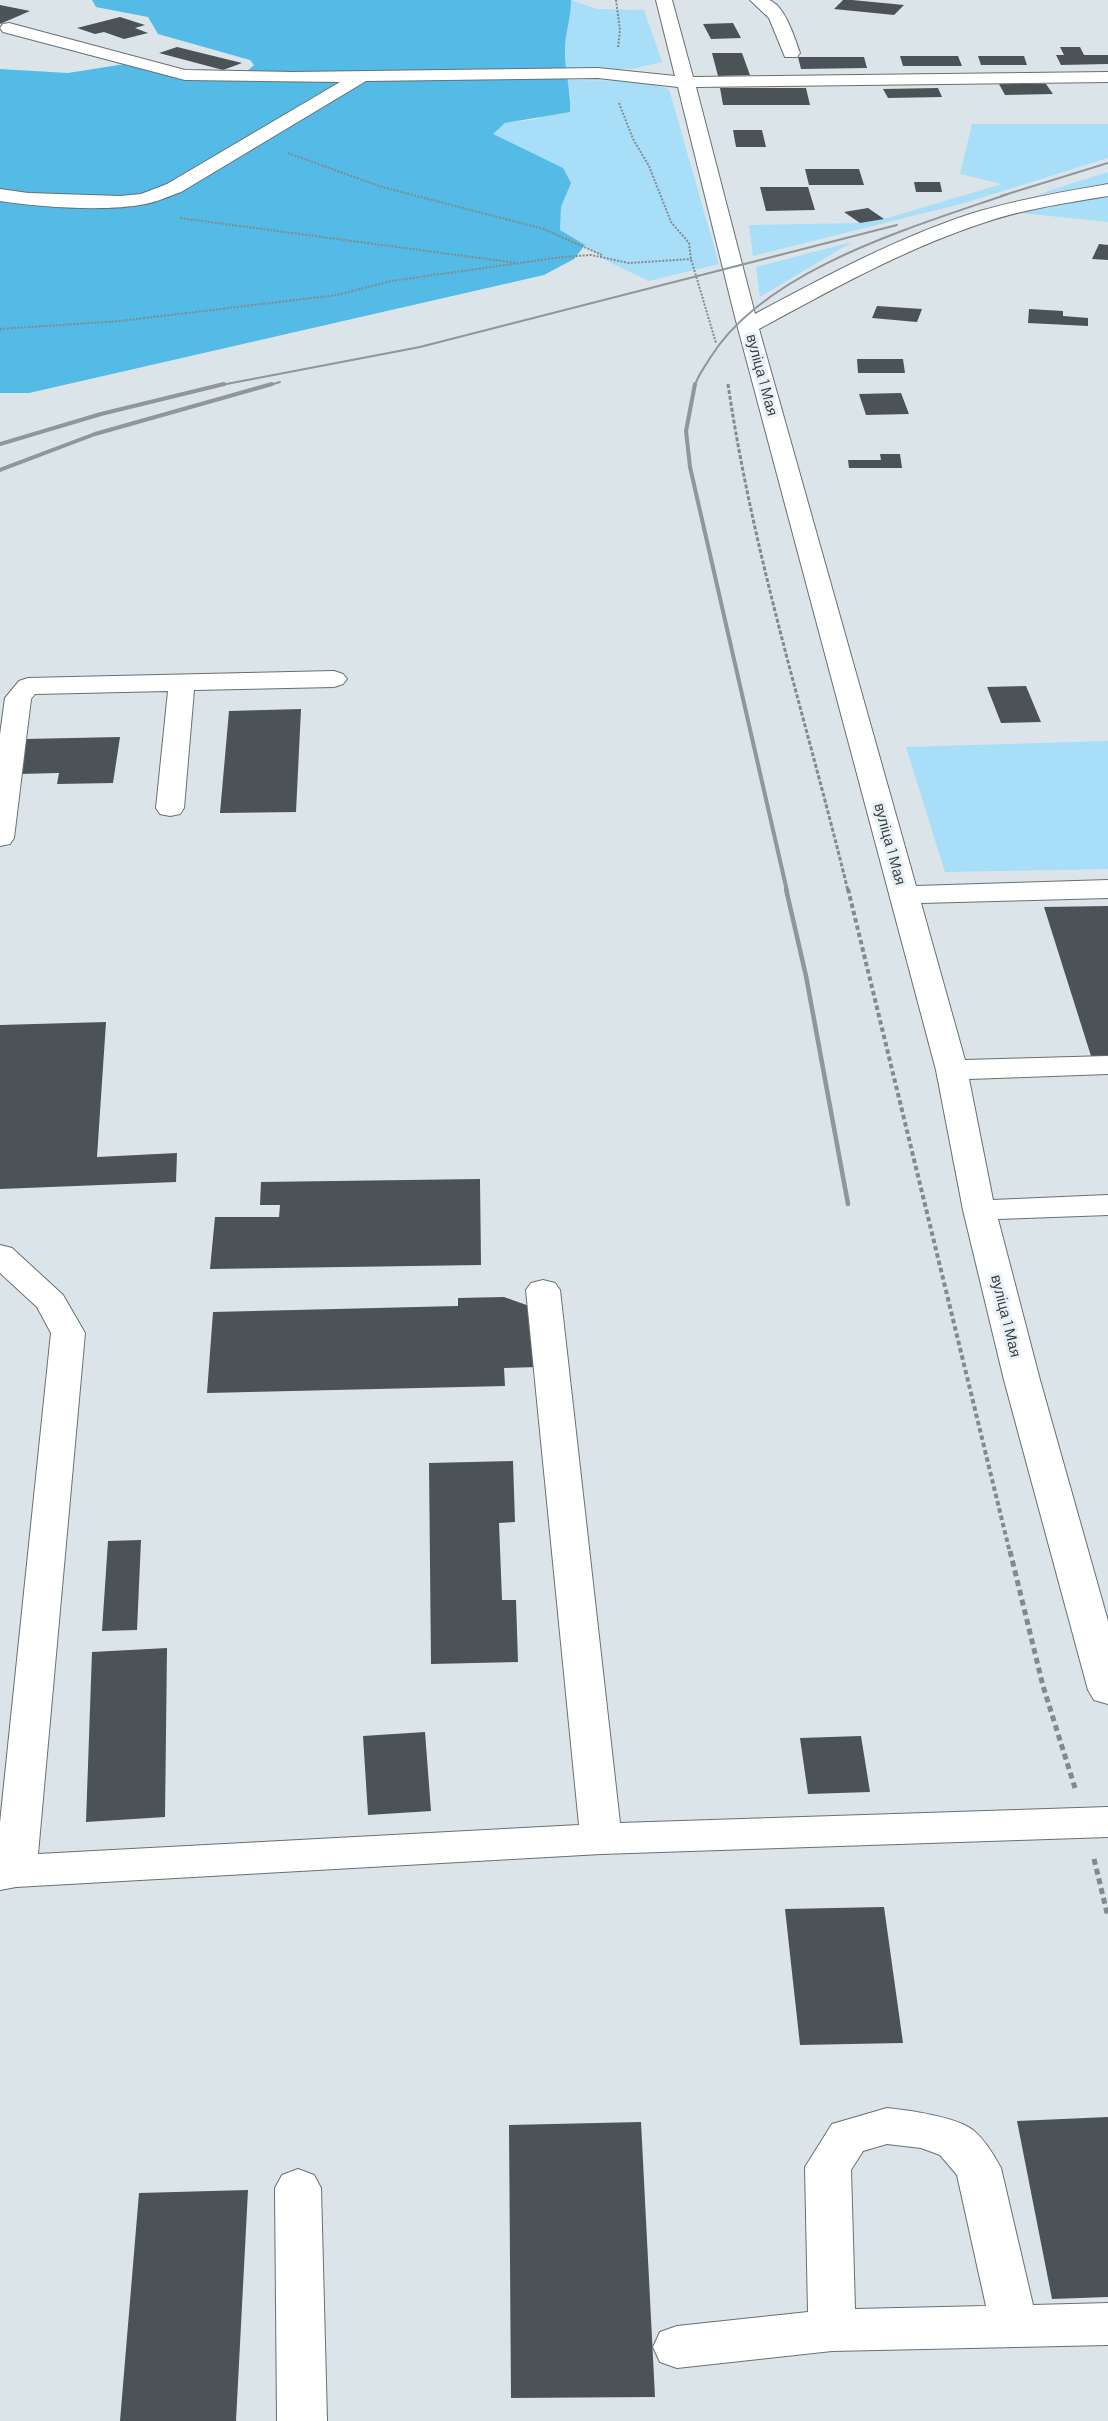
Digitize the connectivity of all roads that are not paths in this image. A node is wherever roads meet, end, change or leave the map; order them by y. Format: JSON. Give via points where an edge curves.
{"nodes":[{"id":1,"x":664,"y":0,"type":"edge"},
{"id":2,"x":758,"y":0,"type":"edge"},
{"id":3,"x":9,"y":28,"type":"dead end"},
{"id":4,"x":791,"y":53,"type":"dead end"},
{"id":5,"x":363,"y":76,"type":"junction"},
{"id":6,"x":1108,"y":77,"type":"edge"},
{"id":7,"x":685,"y":82,"type":"junction"},
{"id":8,"x":1108,"y":190,"type":"edge"},
{"id":9,"x":0,"y":195,"type":"edge"},
{"id":10,"x":748,"y":326,"type":"junction"},
{"id":11,"x":334,"y":679,"type":"dead end"},
{"id":12,"x":0,"y":680,"type":"edge"},
{"id":13,"x":182,"y":682,"type":"junction"},
{"id":14,"x":28,"y":686,"type":"junction"},
{"id":15,"x":170,"y":808,"type":"dead end"},
{"id":16,"x":0,"y":838,"type":"edge"},
{"id":17,"x":1108,"y":889,"type":"edge"},
{"id":18,"x":904,"y":895,"type":"junction"},
{"id":19,"x":1108,"y":1065,"type":"edge"},
{"id":20,"x":952,"y":1070,"type":"junction"},
{"id":21,"x":1108,"y":1205,"type":"edge"},
{"id":22,"x":979,"y":1210,"type":"junction"},
{"id":23,"x":0,"y":1255,"type":"edge"},
{"id":24,"x":543,"y":1290,"type":"dead end"},
{"id":25,"x":1108,"y":1690,"type":"edge"},
{"id":26,"x":1097,"y":1822,"type":"edge"},
{"id":27,"x":601,"y":1839,"type":"junction"},
{"id":28,"x":8,"y":1873,"type":"edge"},
{"id":29,"x":298,"y":2188,"type":"dead end"},
{"id":30,"x":1108,"y":2324,"type":"edge"},
{"id":31,"x":1014,"y":2325,"type":"junction"},
{"id":32,"x":832,"y":2330,"type":"junction"},
{"id":33,"x":677,"y":2347,"type":"dead end"},
{"id":34,"x":302,"y":2421,"type":"edge"}],
"edges":[{"from":1,"to":7,"type":"street","name":"вуліца 1 Мая"},
{"from":2,"to":4,"type":"street","via":[[771,7]]},
{"from":3,"to":5,"type":"street","via":[[185,75]]},
{"from":5,"to":7,"type":"street","via":[[615,74]]},
{"from":5,"to":9,"type":"street","via":[[174,188],[144,199],[28,200]]},
{"from":6,"to":7,"type":"street"},
{"from":7,"to":10,"type":"street","name":"вуліца 1 Мая"},
{"from":8,"to":10,"type":"street","via":[[975,219],[909,246]]},
{"from":10,"to":18,"type":"street","name":"вуліца 1 Мая"},
{"from":11,"to":13,"type":"street"},
{"from":12,"to":14,"type":"street"},
{"from":13,"to":14,"type":"street"},
{"from":13,"to":15,"type":"street"},
{"from":14,"to":16,"type":"street","via":[[18,698]]},
{"from":17,"to":18,"type":"street"},
{"from":18,"to":20,"type":"street","name":"вуліца 1 Мая"},
{"from":19,"to":20,"type":"street"},
{"from":20,"to":22,"type":"street","name":"вуліца 1 Мая"},
{"from":21,"to":22,"type":"street"},
{"from":22,"to":25,"type":"street","name":"вуліца 1 Мая"},
{"from":23,"to":28,"type":"street","via":[[51,1302],[68,1333]]},
{"from":24,"to":27,"type":"street"},
{"from":26,"to":27,"type":"street"},
{"from":27,"to":28,"type":"street"},
{"from":29,"to":34,"type":"street"},
{"from":30,"to":31,"type":"street"},
{"from":31,"to":32,"type":"street"},
{"from":31,"to":32,"type":"street","via":[[978,2168],[956,2142],[923,2130],[887,2126],[848,2137],[828,2168]]},
{"from":32,"to":33,"type":"street"}]}
